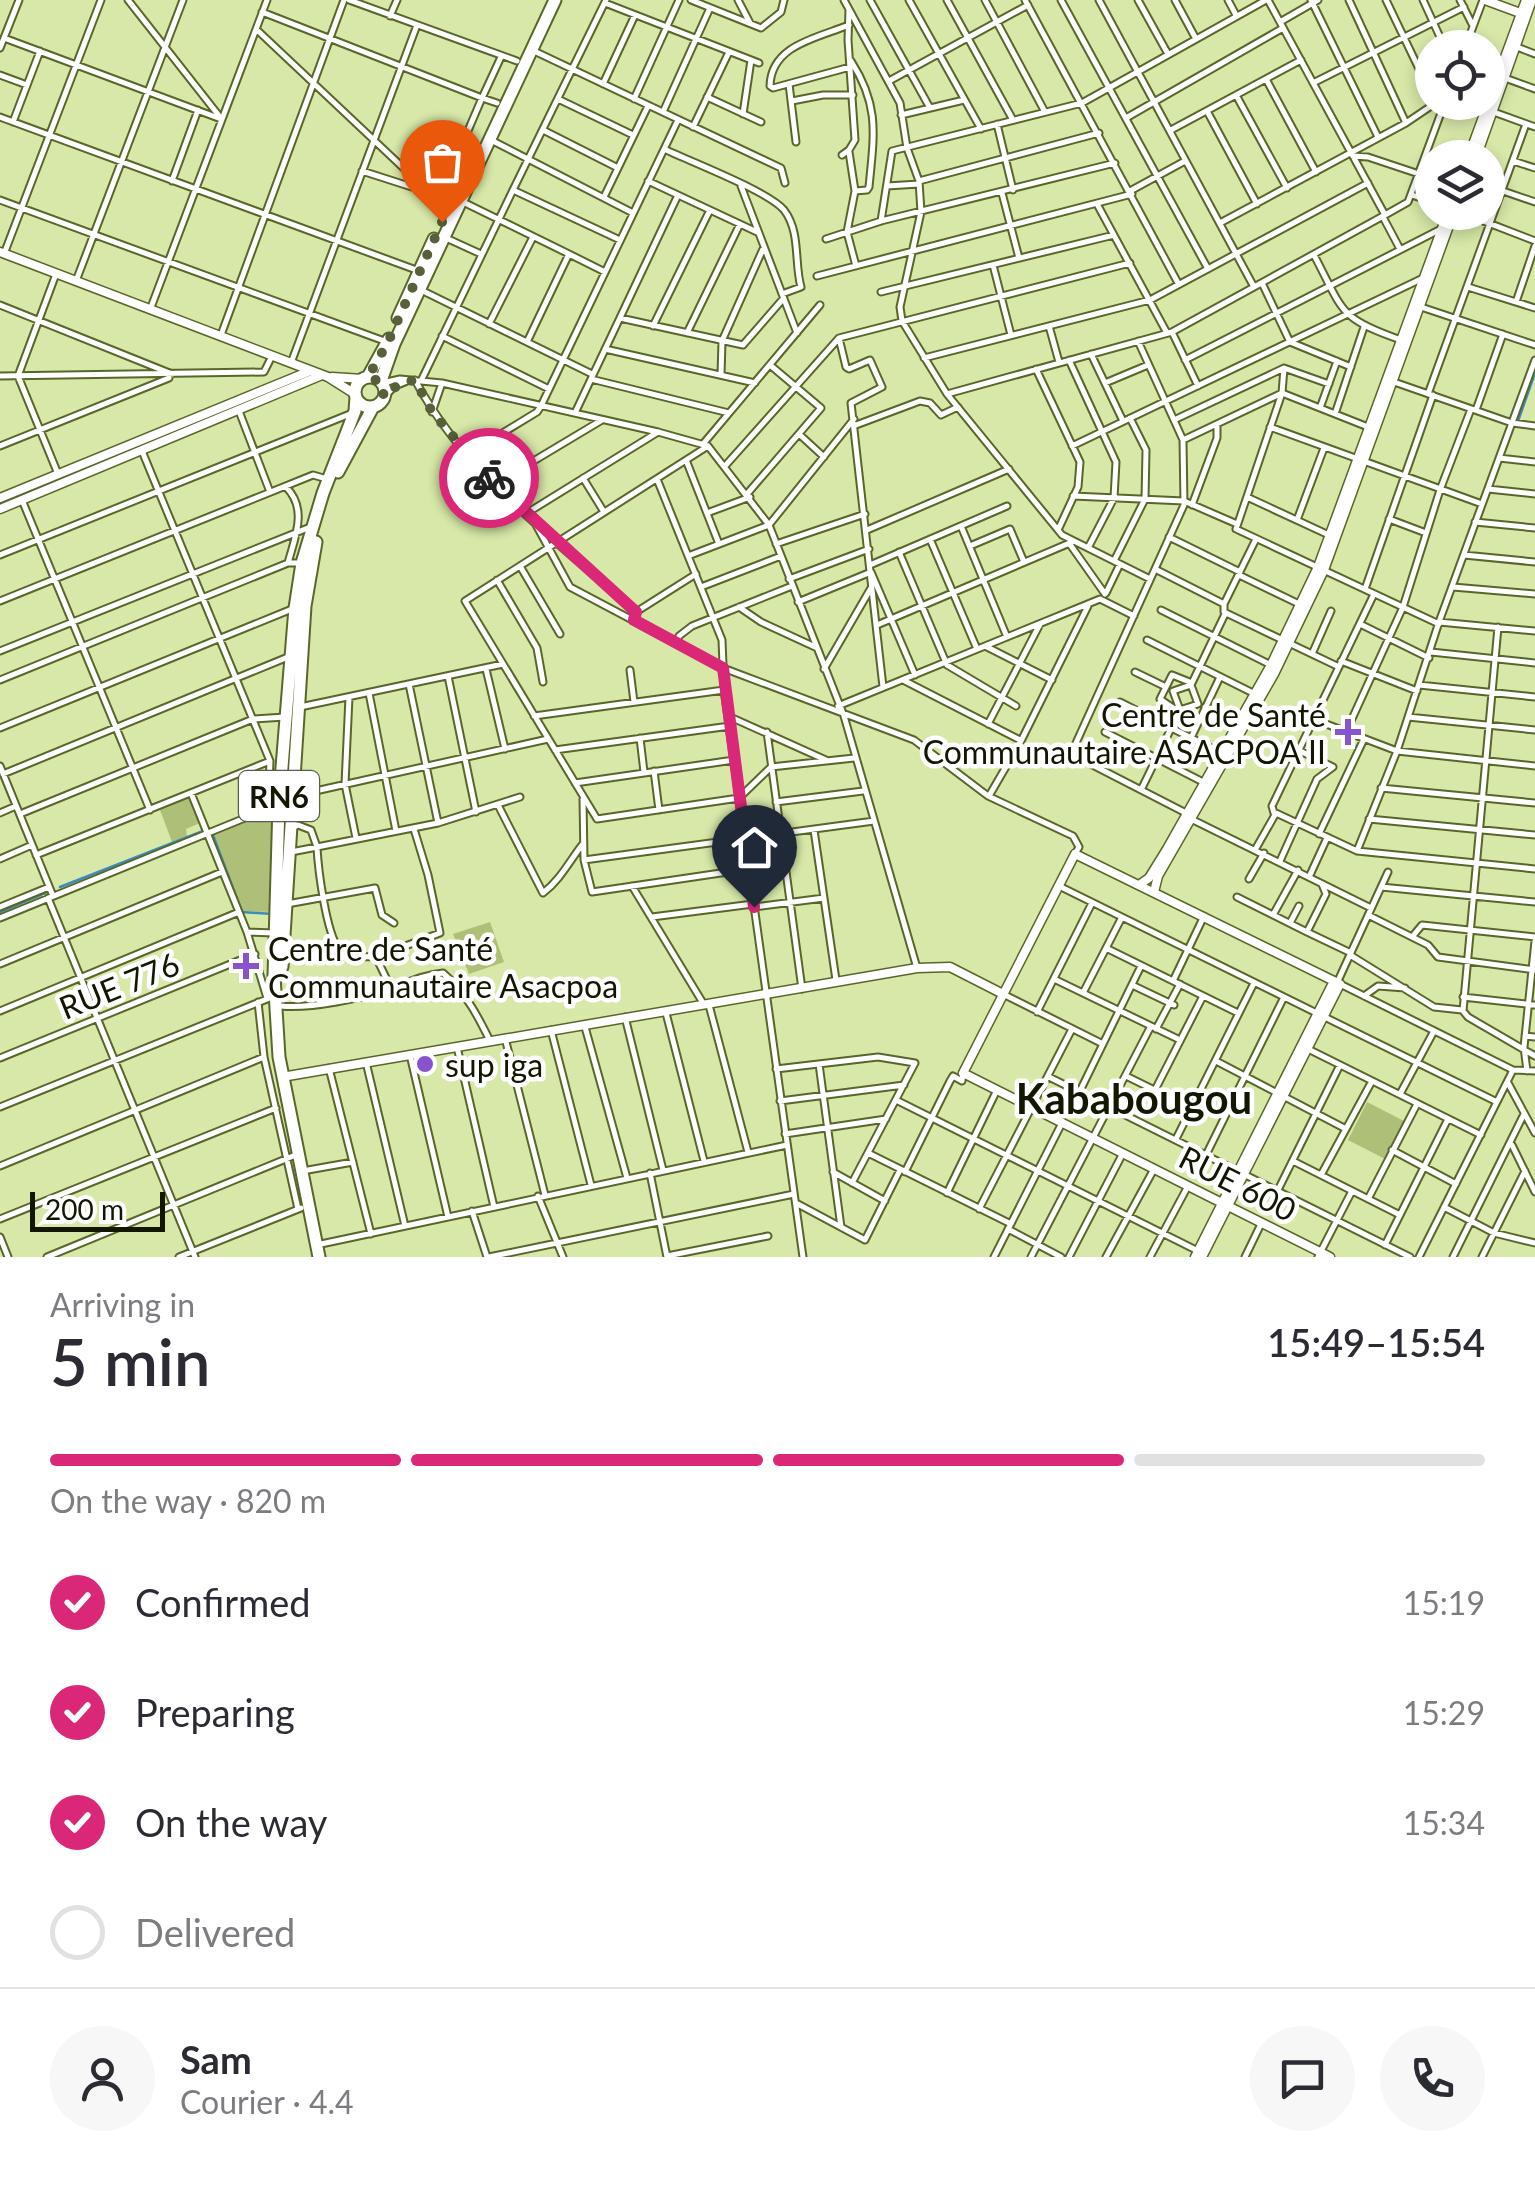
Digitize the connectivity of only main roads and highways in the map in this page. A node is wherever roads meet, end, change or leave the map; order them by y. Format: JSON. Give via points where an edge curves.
{"nodes":[{"id":1,"x":546,"y":0,"type":"edge"},
{"id":2,"x":555,"y":0,"type":"edge"},
{"id":3,"x":451,"y":198,"type":"junction"},
{"id":4,"x":365,"y":378,"type":"junction"},
{"id":5,"x":382,"y":382,"type":"junction"},
{"id":6,"x":356,"y":396,"type":"junction"},
{"id":7,"x":373,"y":406,"type":"junction"},
{"id":8,"x":279,"y":801,"type":"junction"},
{"id":9,"x":275,"y":1000,"type":"junction"},
{"id":10,"x":285,"y":1076,"type":"junction"},
{"id":11,"x":320,"y":1254,"type":"edge"}],
"edges":[{"from":1,"to":3,"type":"highway","number":"RN6"},
{"from":2,"to":3,"type":"highway","number":"RN6","via":[[488,139]]},
{"from":3,"to":4,"type":"highway","number":"RN6","via":[[388,342]]},
{"from":3,"to":5,"type":"highway","number":"RN6","via":[[444,236]]},
{"from":4,"to":5,"type":"highway"},
{"from":4,"to":6,"type":"highway","number":"RN6"},
{"from":5,"to":7,"type":"highway","number":"RN6","via":[[384,397]]},
{"from":6,"to":7,"type":"highway"},
{"from":6,"to":8,"type":"highway","number":"RN6","via":[[302,563],[276,760]]},
{"from":7,"to":8,"type":"highway","number":"RN6","via":[[333,482],[319,526]]},
{"from":8,"to":9,"type":"highway","number":"RN6"},
{"from":8,"to":9,"type":"highway","number":"RN6","via":[[289,828]]},
{"from":9,"to":10,"type":"highway","number":"RN6"},
{"from":10,"to":11,"type":"highway","number":"RN6"},
{"from":10,"to":11,"type":"highway","number":"RN6","via":[[293,1156]]}]}
